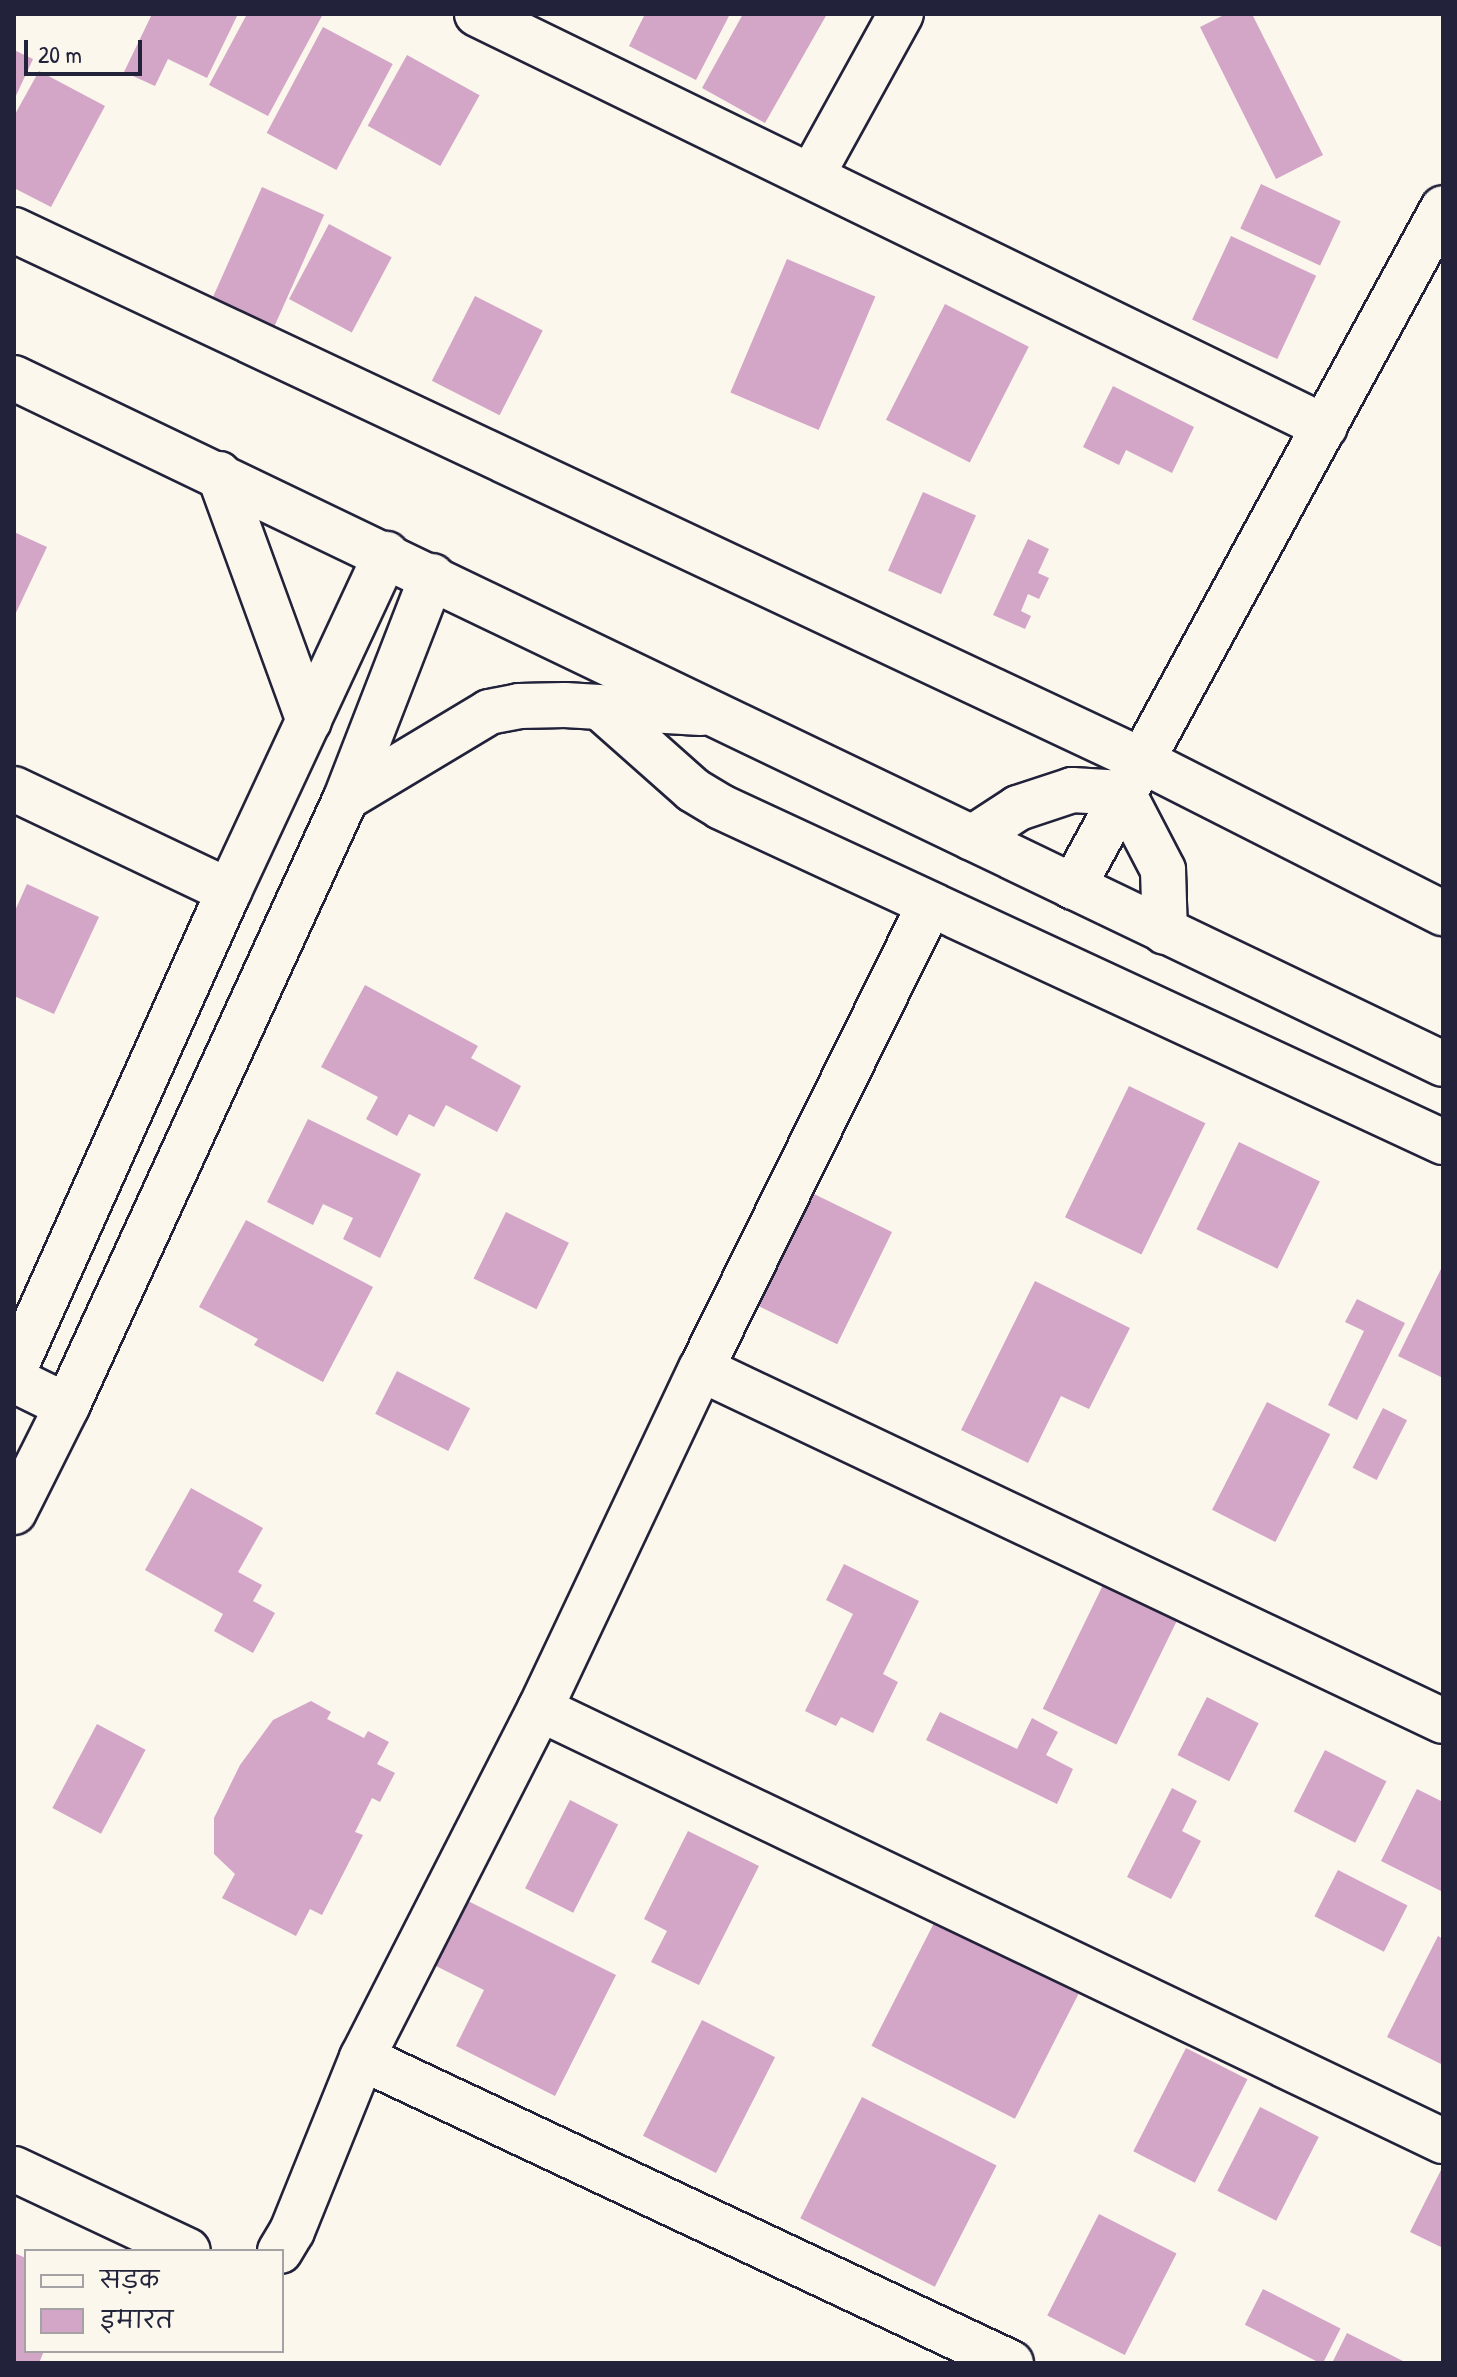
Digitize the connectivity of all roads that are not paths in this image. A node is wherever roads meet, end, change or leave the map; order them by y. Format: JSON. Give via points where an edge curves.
{"nodes":[{"id":1,"x":477,"y":14,"type":"edge"},
{"id":2,"x":901,"y":14,"type":"edge"},
{"id":3,"x":812,"y":175,"type":"junction"},
{"id":4,"x":1443,"y":208,"type":"edge"},
{"id":5,"x":14,"y":230,"type":"edge"},
{"id":6,"x":14,"y":378,"type":"edge"},
{"id":7,"x":1325,"y":427,"type":"junction"},
{"id":8,"x":219,"y":474,"type":"junction"},
{"id":9,"x":386,"y":554,"type":"junction"},
{"id":10,"x":432,"y":576,"type":"junction"},
{"id":11,"x":603,"y":710,"type":"junction"},
{"id":12,"x":719,"y":714,"type":"junction"},
{"id":13,"x":309,"y":721,"type":"junction"},
{"id":14,"x":1132,"y":777,"type":"junction"},
{"id":15,"x":14,"y":789,"type":"edge"},
{"id":16,"x":346,"y":798,"type":"junction"},
{"id":17,"x":972,"y":838,"type":"junction"},
{"id":18,"x":1073,"y":887,"type":"junction"},
{"id":19,"x":229,"y":891,"type":"junction"},
{"id":20,"x":930,"y":904,"type":"junction"},
{"id":21,"x":1443,"y":913,"type":"edge"},
{"id":22,"x":1165,"y":932,"type":"junction"},
{"id":23,"x":1443,"y":1064,"type":"edge"},
{"id":24,"x":1443,"y":1142,"type":"edge"},
{"id":25,"x":701,"y":1369,"type":"junction"},
{"id":26,"x":14,"y":1370,"type":"edge"},
{"id":27,"x":14,"y":1380,"type":"edge"},
{"id":28,"x":67,"y":1406,"type":"junction"},
{"id":29,"x":14,"y":1512,"type":"edge"},
{"id":30,"x":540,"y":1709,"type":"junction"},
{"id":31,"x":1443,"y":1721,"type":"edge"},
{"id":32,"x":362,"y":2058,"type":"junction"},
{"id":33,"x":1443,"y":2141,"type":"edge"},
{"id":34,"x":14,"y":2169,"type":"edge"},
{"id":35,"x":184,"y":2249,"type":"edge"},
{"id":36,"x":281,"y":2249,"type":"edge"},
{"id":37,"x":1011,"y":2363,"type":"edge"}],
"edges":[{"from":1,"to":3,"type":"street"},
{"from":2,"to":3,"type":"street"},
{"from":3,"to":7,"type":"street"},
{"from":4,"to":7,"type":"street"},
{"from":5,"to":14,"type":"street"},
{"from":6,"to":8,"type":"street"},
{"from":7,"to":14,"type":"street"},
{"from":8,"to":9,"type":"street"},
{"from":8,"to":13,"type":"street"},
{"from":9,"to":10,"type":"street"},
{"from":9,"to":13,"type":"street"},
{"from":10,"to":12,"type":"street"},
{"from":10,"to":16,"type":"street"},
{"from":11,"to":12,"type":"street"},
{"from":11,"to":16,"type":"street","via":[[529,705],[489,712]]},
{"from":11,"to":20,"type":"street","via":[[693,790],[721,807]]},
{"from":12,"to":17,"type":"street"},
{"from":13,"to":19,"type":"street"},
{"from":14,"to":17,"type":"street","via":[[1018,808]]},
{"from":14,"to":18,"type":"street"},
{"from":14,"to":21,"type":"street"},
{"from":14,"to":22,"type":"street","via":[[1163,870]]},
{"from":15,"to":19,"type":"street"},
{"from":16,"to":28,"type":"street"},
{"from":17,"to":18,"type":"street"},
{"from":18,"to":22,"type":"street"},
{"from":19,"to":26,"type":"street"},
{"from":20,"to":24,"type":"street"},
{"from":20,"to":25,"type":"street"},
{"from":22,"to":23,"type":"street"},
{"from":25,"to":30,"type":"street"},
{"from":25,"to":31,"type":"street"},
{"from":27,"to":28,"type":"street"},
{"from":28,"to":29,"type":"street"},
{"from":30,"to":32,"type":"street"},
{"from":30,"to":33,"type":"street"},
{"from":32,"to":36,"type":"street"},
{"from":32,"to":37,"type":"street"},
{"from":34,"to":35,"type":"street"}]}
